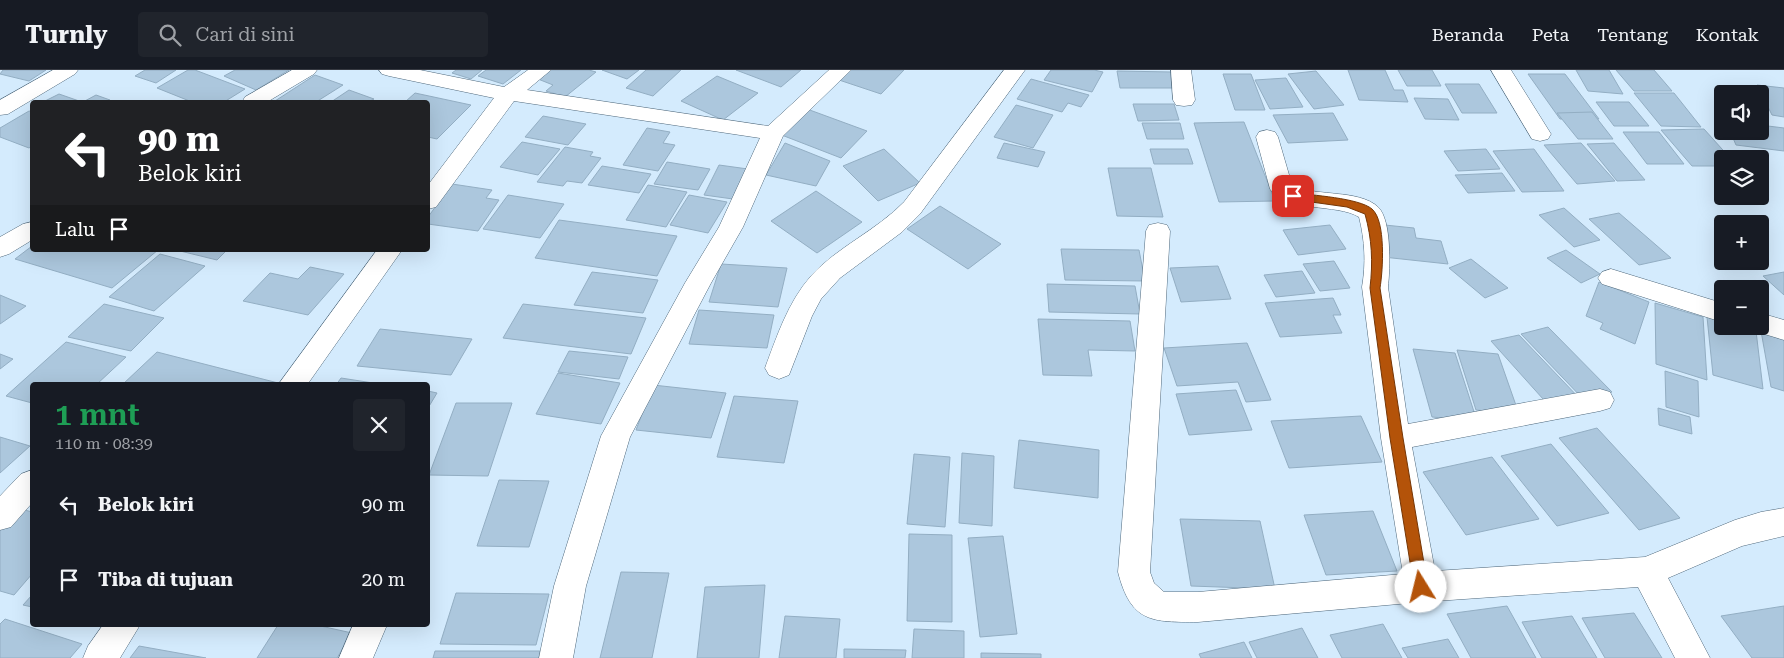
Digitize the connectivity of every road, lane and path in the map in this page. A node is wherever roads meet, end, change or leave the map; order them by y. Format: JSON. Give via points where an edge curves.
{"nodes":[{"id":1,"x":68,"y":70,"type":"edge"},
{"id":2,"x":307,"y":70,"type":"edge"},
{"id":3,"x":389,"y":70,"type":"edge"},
{"id":4,"x":541,"y":70,"type":"edge"},
{"id":5,"x":841,"y":70,"type":"edge"},
{"id":6,"x":1015,"y":70,"type":"edge"},
{"id":7,"x":1181,"y":70,"type":"edge"},
{"id":8,"x":1501,"y":70,"type":"edge"},
{"id":9,"x":508,"y":94,"type":"junction"},
{"id":10,"x":256,"y":100,"type":"edge"},
{"id":11,"x":1184,"y":100,"type":"dead end"},
{"id":12,"x":0,"y":109,"type":"edge"},
{"id":13,"x":773,"y":133,"type":"junction"},
{"id":14,"x":1540,"y":134,"type":"dead end"},
{"id":15,"x":1267,"y":137,"type":"dead end"},
{"id":16,"x":430,"y":198,"type":"edge"},
{"id":17,"x":30,"y":231,"type":"edge"},
{"id":18,"x":1158,"y":231,"type":"dead end"},
{"id":19,"x":0,"y":248,"type":"edge"},
{"id":20,"x":389,"y":252,"type":"edge"},
{"id":21,"x":1611,"y":278,"type":"dead end"},
{"id":22,"x":1714,"y":310,"type":"edge"},
{"id":23,"x":1769,"y":326,"type":"edge"},
{"id":24,"x":1784,"y":330,"type":"edge"},
{"id":25,"x":780,"y":368,"type":"dead end"},
{"id":26,"x":294,"y":382,"type":"edge"},
{"id":27,"x":1600,"y":400,"type":"dead end"},
{"id":28,"x":1396,"y":438,"type":"junction"},
{"id":29,"x":30,"y":485,"type":"edge"},
{"id":30,"x":0,"y":517,"type":"edge"},
{"id":31,"x":1784,"y":522,"type":"edge"},
{"id":32,"x":1647,"y":572,"type":"junction"},
{"id":33,"x":1421,"y":587,"type":"junction"},
{"id":34,"x":122,"y":627,"type":"edge"},
{"id":35,"x":369,"y":627,"type":"edge"},
{"id":36,"x":100,"y":658,"type":"edge"},
{"id":37,"x":356,"y":658,"type":"edge"},
{"id":38,"x":556,"y":658,"type":"edge"},
{"id":39,"x":1693,"y":658,"type":"edge"}],
"edges":[{"from":1,"to":12,"type":"street"},
{"from":2,"to":10,"type":"street"},
{"from":3,"to":9,"type":"street"},
{"from":4,"to":9,"type":"street"},
{"from":5,"to":13,"type":"street"},
{"from":6,"to":25,"type":"street","via":[[912,208],[889,230],[830,273],[808,298],[794,325]]},
{"from":7,"to":11,"type":"street"},
{"from":8,"to":14,"type":"street"},
{"from":9,"to":13,"type":"street"},
{"from":9,"to":16,"type":"street"},
{"from":13,"to":38,"type":"street","via":[[731,227],[616,436],[570,586]]},
{"from":15,"to":28,"type":"street","via":[[1282,189],[1293,196],[1348,204],[1370,213],[1376,235],[1378,267],[1375,288]]},
{"from":17,"to":19,"type":"street"},
{"from":18,"to":33,"type":"street","via":[[1134,572],[1140,590],[1149,602],[1161,607],[1198,608]]},
{"from":20,"to":26,"type":"street"},
{"from":21,"to":22,"type":"street"},
{"from":23,"to":24,"type":"street"},
{"from":27,"to":28,"type":"street"},
{"from":28,"to":33,"type":"street"},
{"from":29,"to":30,"type":"street"},
{"from":31,"to":32,"type":"street","via":[[1735,534]]},
{"from":32,"to":33,"type":"street"},
{"from":32,"to":39,"type":"street"},
{"from":34,"to":36,"type":"street"},
{"from":35,"to":37,"type":"street"}]}
